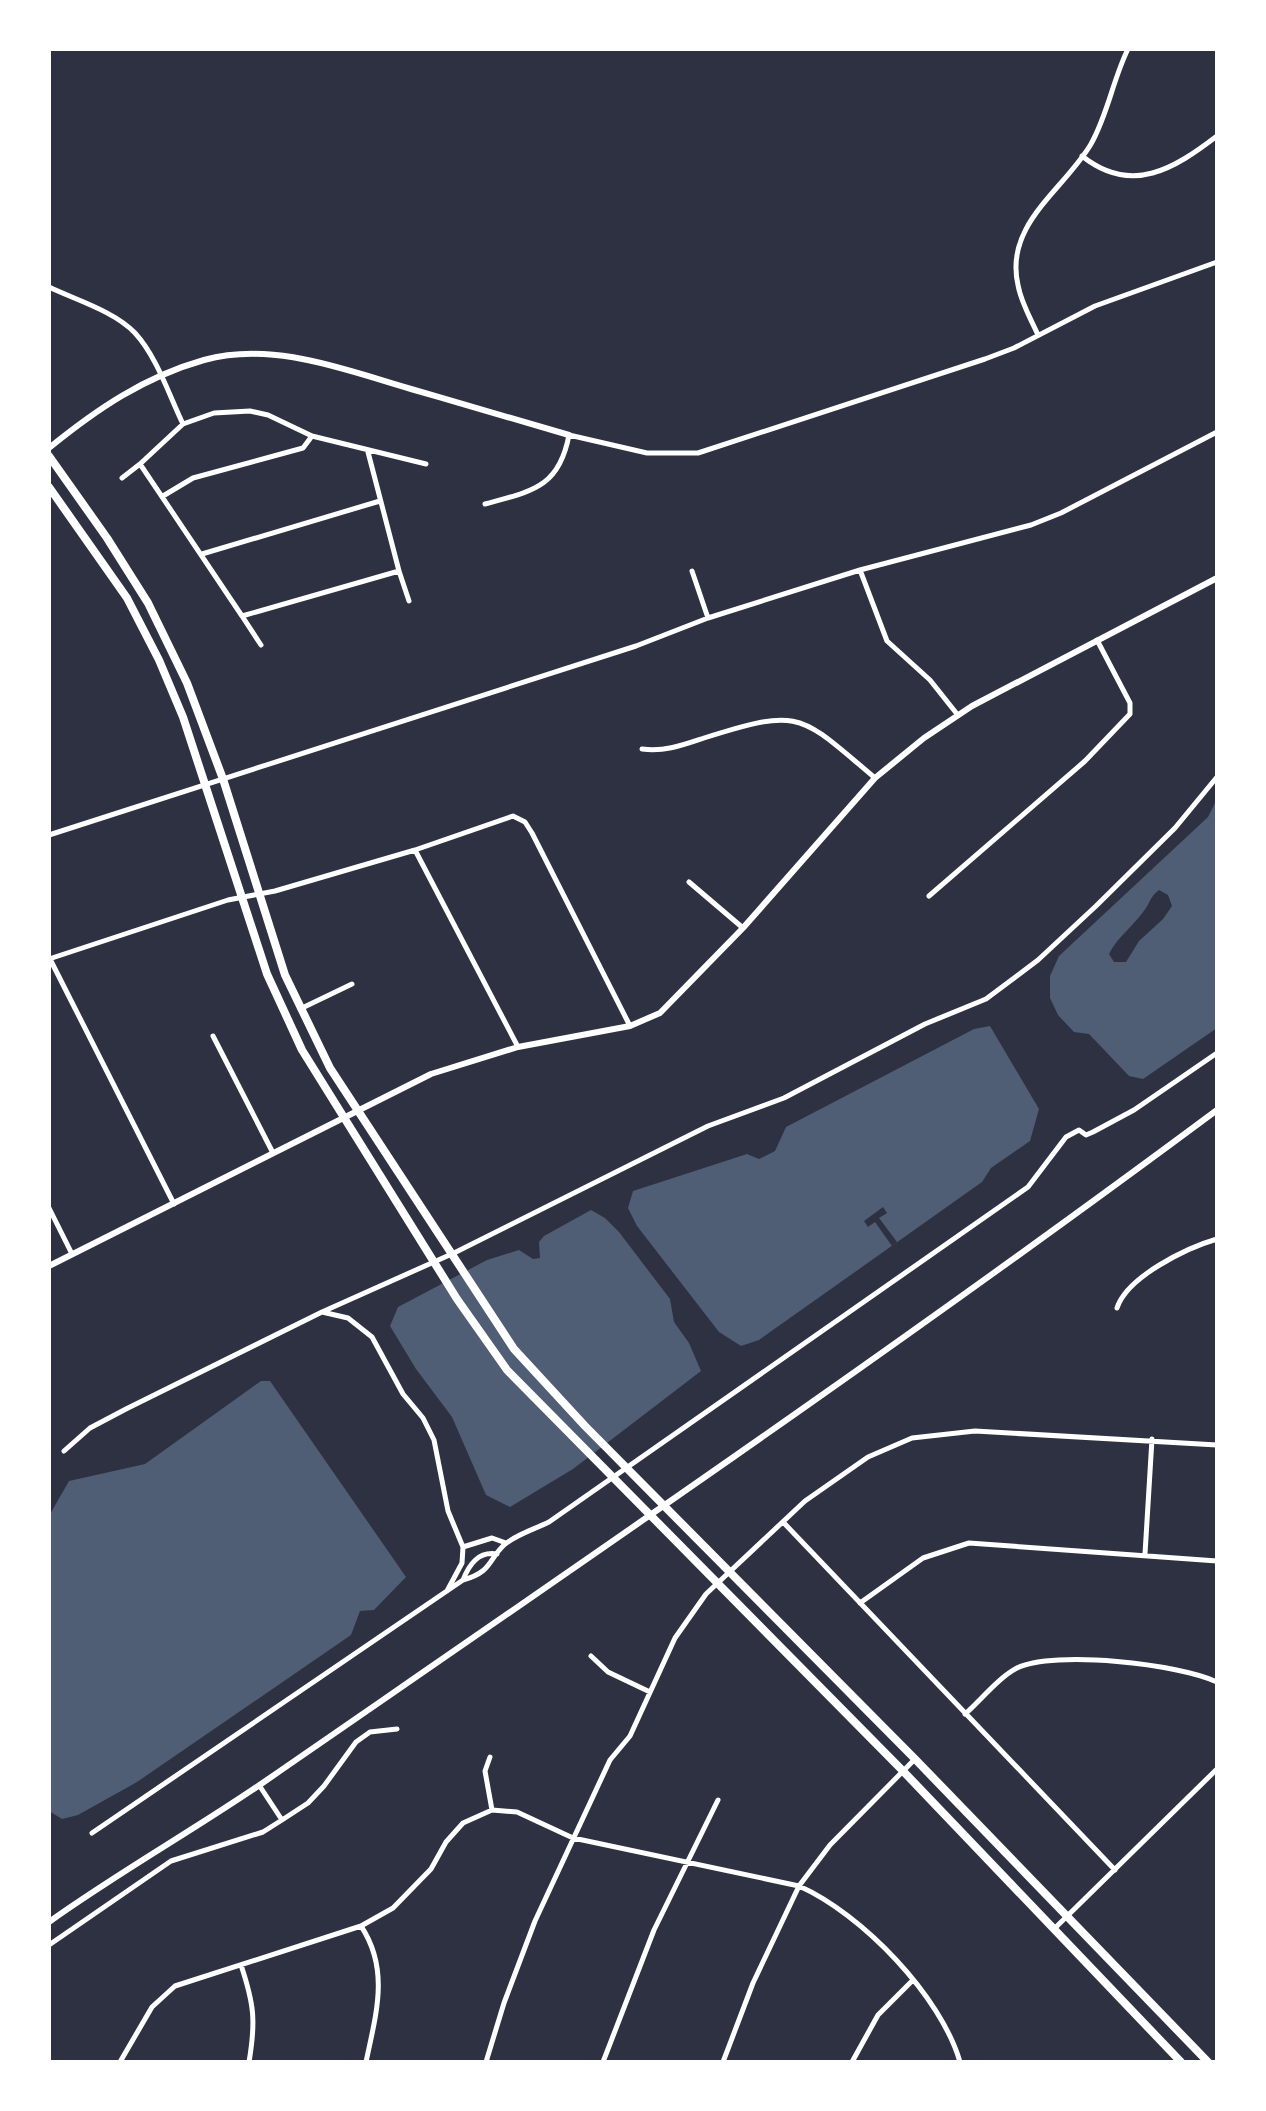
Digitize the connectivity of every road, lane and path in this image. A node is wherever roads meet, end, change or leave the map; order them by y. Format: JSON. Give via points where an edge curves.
{"nodes":[{"id":1,"x":1128,"y":49,"type":"edge"},
{"id":2,"x":1217,"y":136,"type":"edge"},
{"id":3,"x":1082,"y":156,"type":"junction"},
{"id":4,"x":1217,"y":262,"type":"edge"},
{"id":5,"x":49,"y":287,"type":"edge"},
{"id":6,"x":1038,"y":335,"type":"junction"},
{"id":7,"x":159,"y":376,"type":"junction"},
{"id":8,"x":183,"y":424,"type":"junction"},
{"id":9,"x":1217,"y":432,"type":"edge"},
{"id":10,"x":569,"y":435,"type":"junction"},
{"id":11,"x":312,"y":436,"type":"junction"},
{"id":12,"x":49,"y":448,"type":"edge"},
{"id":13,"x":368,"y":452,"type":"junction"},
{"id":14,"x":49,"y":456,"type":"edge"},
{"id":15,"x":140,"y":464,"type":"junction"},
{"id":16,"x":426,"y":464,"type":"dead end"},
{"id":17,"x":122,"y":478,"type":"dead end"},
{"id":18,"x":49,"y":487,"type":"edge"},
{"id":19,"x":163,"y":496,"type":"junction"},
{"id":20,"x":380,"y":501,"type":"junction"},
{"id":21,"x":485,"y":504,"type":"dead end"},
{"id":22,"x":202,"y":554,"type":"junction"},
{"id":23,"x":860,"y":570,"type":"junction"},
{"id":24,"x":400,"y":571,"type":"junction"},
{"id":25,"x":692,"y":571,"type":"dead end"},
{"id":26,"x":1216,"y":581,"type":"edge"},
{"id":27,"x":409,"y":601,"type":"dead end"},
{"id":28,"x":242,"y":616,"type":"junction"},
{"id":29,"x":708,"y":618,"type":"junction"},
{"id":30,"x":1097,"y":640,"type":"junction"},
{"id":31,"x":261,"y":645,"type":"dead end"},
{"id":32,"x":957,"y":714,"type":"junction"},
{"id":33,"x":642,"y":748,"type":"dead end"},
{"id":34,"x":1217,"y":777,"type":"edge"},
{"id":35,"x":875,"y":778,"type":"junction"},
{"id":36,"x":223,"y":779,"type":"junction"},
{"id":37,"x":205,"y":785,"type":"junction"},
{"id":38,"x":49,"y":835,"type":"edge"},
{"id":39,"x":415,"y":850,"type":"junction"},
{"id":40,"x":689,"y":882,"type":"dead end"},
{"id":41,"x":259,"y":894,"type":"junction"},
{"id":42,"x":929,"y":896,"type":"dead end"},
{"id":43,"x":242,"y":897,"type":"junction"},
{"id":44,"x":743,"y":928,"type":"junction"},
{"id":45,"x":49,"y":959,"type":"edge"},
{"id":46,"x":352,"y":984,"type":"dead end"},
{"id":47,"x":300,"y":1009,"type":"junction"},
{"id":48,"x":630,"y":1026,"type":"junction"},
{"id":49,"x":213,"y":1036,"type":"dead end"},
{"id":50,"x":518,"y":1047,"type":"junction"},
{"id":51,"x":1217,"y":1053,"type":"edge"},
{"id":52,"x":357,"y":1109,"type":"junction"},
{"id":53,"x":1217,"y":1110,"type":"edge"},
{"id":54,"x":343,"y":1117,"type":"junction"},
{"id":55,"x":274,"y":1153,"type":"junction"},
{"id":56,"x":174,"y":1204,"type":"junction"},
{"id":57,"x":49,"y":1208,"type":"edge"},
{"id":58,"x":1217,"y":1239,"type":"edge"},
{"id":59,"x":72,"y":1254,"type":"junction"},
{"id":60,"x":49,"y":1266,"type":"edge"},
{"id":61,"x":1117,"y":1308,"type":"dead end"},
{"id":62,"x":322,"y":1312,"type":"junction"},
{"id":63,"x":1152,"y":1439,"type":"junction"},
{"id":64,"x":1217,"y":1445,"type":"edge"},
{"id":65,"x":64,"y":1451,"type":"dead end"},
{"id":66,"x":664,"y":1504,"type":"junction"},
{"id":67,"x":649,"y":1514,"type":"junction"},
{"id":68,"x":783,"y":1522,"type":"junction"},
{"id":69,"x":506,"y":1543,"type":"junction"},
{"id":70,"x":463,"y":1547,"type":"junction"},
{"id":71,"x":496,"y":1554,"type":"junction"},
{"id":72,"x":1145,"y":1554,"type":"junction"},
{"id":73,"x":1217,"y":1561,"type":"edge"},
{"id":74,"x":729,"y":1570,"type":"junction"},
{"id":75,"x":463,"y":1580,"type":"junction"},
{"id":76,"x":717,"y":1582,"type":"junction"},
{"id":77,"x":446,"y":1593,"type":"junction"},
{"id":78,"x":860,"y":1602,"type":"junction"},
{"id":79,"x":591,"y":1656,"type":"dead end"},
{"id":80,"x":1217,"y":1682,"type":"edge"},
{"id":81,"x":650,"y":1692,"type":"junction"},
{"id":82,"x":965,"y":1714,"type":"junction"},
{"id":83,"x":397,"y":1729,"type":"dead end"},
{"id":84,"x":489,"y":1757,"type":"dead end"},
{"id":85,"x":915,"y":1759,"type":"junction"},
{"id":86,"x":1217,"y":1769,"type":"edge"},
{"id":87,"x":902,"y":1771,"type":"junction"},
{"id":88,"x":259,"y":1785,"type":"junction"},
{"id":89,"x":719,"y":1800,"type":"dead end"},
{"id":90,"x":492,"y":1810,"type":"junction"},
{"id":91,"x":282,"y":1820,"type":"junction"},
{"id":92,"x":92,"y":1833,"type":"dead end"},
{"id":93,"x":573,"y":1838,"type":"junction"},
{"id":94,"x":687,"y":1862,"type":"junction"},
{"id":95,"x":1115,"y":1870,"type":"junction"},
{"id":96,"x":799,"y":1886,"type":"junction"},
{"id":97,"x":1066,"y":1916,"type":"junction"},
{"id":98,"x":49,"y":1922,"type":"edge"},
{"id":99,"x":362,"y":1926,"type":"junction"},
{"id":100,"x":1054,"y":1929,"type":"junction"},
{"id":101,"x":49,"y":1945,"type":"edge"},
{"id":102,"x":241,"y":1965,"type":"junction"},
{"id":103,"x":913,"y":1980,"type":"junction"},
{"id":104,"x":120,"y":2062,"type":"edge"},
{"id":105,"x":249,"y":2062,"type":"edge"},
{"id":106,"x":366,"y":2062,"type":"edge"},
{"id":107,"x":486,"y":2062,"type":"edge"},
{"id":108,"x":603,"y":2062,"type":"edge"},
{"id":109,"x":723,"y":2062,"type":"edge"},
{"id":110,"x":852,"y":2062,"type":"edge"},
{"id":111,"x":960,"y":2062,"type":"edge"},
{"id":112,"x":1181,"y":2062,"type":"edge"},
{"id":113,"x":1208,"y":2062,"type":"edge"}],
"edges":[{"from":1,"to":3,"type":"street"},
{"from":2,"to":3,"type":"street","via":[[1186,160],[1155,173],[1112,173]]},
{"from":3,"to":6,"type":"street","via":[[1030,220],[1018,247],[1017,284]]},
{"from":4,"to":6,"type":"street","via":[[1095,306]]},
{"from":5,"to":7,"type":"street","via":[[134,332]]},
{"from":6,"to":10,"type":"street","via":[[985,359],[712,450],[659,454]]},
{"from":7,"to":8,"type":"street"},
{"from":7,"to":10,"type":"street","via":[[223,356],[293,357]]},
{"from":7,"to":12,"type":"street","via":[[94,411]]},
{"from":8,"to":11,"type":"street","via":[[214,414],[250,411]]},
{"from":8,"to":15,"type":"street"},
{"from":9,"to":23,"type":"street","via":[[1031,525]]},
{"from":10,"to":21,"type":"street","via":[[565,455],[552,478]]},
{"from":11,"to":13,"type":"street"},
{"from":11,"to":19,"type":"street","via":[[303,448],[193,478]]},
{"from":13,"to":16,"type":"street"},
{"from":13,"to":20,"type":"street"},
{"from":14,"to":36,"type":"main road","via":[[148,603],[187,683]]},
{"from":15,"to":17,"type":"street"},
{"from":15,"to":19,"type":"street"},
{"from":18,"to":37,"type":"main road","via":[[127,598],[175,700]]},
{"from":19,"to":22,"type":"street"},
{"from":20,"to":22,"type":"street"},
{"from":20,"to":24,"type":"street"},
{"from":22,"to":28,"type":"street"},
{"from":23,"to":29,"type":"street"},
{"from":23,"to":32,"type":"street","via":[[887,641],[930,680]]},
{"from":24,"to":27,"type":"street"},
{"from":24,"to":28,"type":"street"},
{"from":25,"to":29,"type":"street"},
{"from":26,"to":30,"type":"street"},
{"from":28,"to":31,"type":"street"},
{"from":29,"to":36,"type":"street","via":[[636,646]]},
{"from":30,"to":32,"type":"street"},
{"from":30,"to":42,"type":"street","via":[[1130,703],[1130,714],[1085,761]]},
{"from":32,"to":35,"type":"street"},
{"from":33,"to":35,"type":"street","via":[[661,751],[760,720],[790,719],[821,732]]},
{"from":34,"to":62,"type":"street","via":[[1175,828],[1096,906],[1038,960],[986,999],[925,1024],[784,1098],[708,1126],[454,1253]]},
{"from":35,"to":44,"type":"street"},
{"from":36,"to":37,"type":"street"},
{"from":36,"to":41,"type":"main road"},
{"from":37,"to":38,"type":"street"},
{"from":37,"to":43,"type":"main road"},
{"from":39,"to":41,"type":"street"},
{"from":39,"to":48,"type":"street","via":[[499,819],[513,816],[528,825]]},
{"from":39,"to":50,"type":"street"},
{"from":40,"to":44,"type":"street"},
{"from":41,"to":43,"type":"street"},
{"from":41,"to":47,"type":"main road"},
{"from":43,"to":45,"type":"street"},
{"from":43,"to":54,"type":"main road","via":[[267,974],[302,1050]]},
{"from":44,"to":48,"type":"street","via":[[675,1001]]},
{"from":45,"to":56,"type":"street"},
{"from":46,"to":47,"type":"street"},
{"from":47,"to":52,"type":"main road"},
{"from":48,"to":50,"type":"street"},
{"from":49,"to":55,"type":"street"},
{"from":50,"to":52,"type":"street","via":[[431,1074]]},
{"from":51,"to":69,"type":"street","via":[[1135,1110],[1086,1135],[1079,1130],[1066,1137],[1028,1187],[549,1522]]},
{"from":52,"to":54,"type":"street"},
{"from":52,"to":66,"type":"main road","via":[[514,1349]]},
{"from":53,"to":66,"type":"street","via":[[1083,1210]]},
{"from":54,"to":55,"type":"street"},
{"from":54,"to":67,"type":"main road","via":[[507,1370]]},
{"from":55,"to":56,"type":"street"},
{"from":56,"to":59,"type":"street"},
{"from":57,"to":59,"type":"street"},
{"from":58,"to":61,"type":"street","via":[[1192,1247],[1159,1267],[1122,1293]]},
{"from":59,"to":60,"type":"street"},
{"from":62,"to":65,"type":"street","via":[[125,1409],[90,1428]]},
{"from":62,"to":70,"type":"street","via":[[348,1318],[372,1337],[403,1394],[423,1418],[434,1440],[448,1511]]},
{"from":63,"to":64,"type":"street"},
{"from":63,"to":68,"type":"street","via":[[975,1431],[925,1435],[868,1457]]},
{"from":63,"to":72,"type":"street"},
{"from":66,"to":67,"type":"street"},
{"from":66,"to":74,"type":"main road"},
{"from":67,"to":76,"type":"main road"},
{"from":67,"to":88,"type":"street"},
{"from":68,"to":74,"type":"street"},
{"from":68,"to":78,"type":"street"},
{"from":69,"to":70,"type":"street","via":[[492,1538]]},
{"from":69,"to":71,"type":"street"},
{"from":70,"to":77,"type":"street","via":[[462,1563]]},
{"from":71,"to":75,"type":"street","via":[[494,1562]]},
{"from":71,"to":75,"type":"street","via":[[484,1554],[468,1565]]},
{"from":72,"to":73,"type":"street"},
{"from":72,"to":78,"type":"street","via":[[969,1543],[923,1558]]},
{"from":74,"to":76,"type":"street"},
{"from":74,"to":85,"type":"main road"},
{"from":75,"to":77,"type":"street"},
{"from":76,"to":81,"type":"street","via":[[676,1638]]},
{"from":76,"to":87,"type":"main road"},
{"from":77,"to":92,"type":"street"},
{"from":78,"to":82,"type":"street"},
{"from":79,"to":81,"type":"street","via":[[608,1672]]},
{"from":80,"to":82,"type":"street","via":[[1171,1667],[1055,1659],[1018,1668]]},
{"from":81,"to":93,"type":"street","via":[[630,1736],[610,1760]]},
{"from":82,"to":95,"type":"street"},
{"from":83,"to":91,"type":"street","via":[[370,1732],[356,1742],[308,1803]]},
{"from":84,"to":90,"type":"street","via":[[485,1771]]},
{"from":85,"to":87,"type":"street"},
{"from":85,"to":97,"type":"main road"},
{"from":86,"to":95,"type":"street"},
{"from":87,"to":96,"type":"street","via":[[830,1844]]},
{"from":87,"to":100,"type":"main road"},
{"from":88,"to":91,"type":"street"},
{"from":88,"to":98,"type":"street","via":[[116,1874]]},
{"from":89,"to":94,"type":"street"},
{"from":90,"to":93,"type":"street","via":[[517,1812]]},
{"from":90,"to":99,"type":"street","via":[[463,1823],[431,1869],[393,1908]]},
{"from":91,"to":101,"type":"street","via":[[263,1832],[171,1861]]},
{"from":93,"to":94,"type":"street"},
{"from":93,"to":107,"type":"street","via":[[530,1933]]},
{"from":94,"to":96,"type":"street"},
{"from":94,"to":108,"type":"street","via":[[631,1983]]},
{"from":95,"to":97,"type":"street"},
{"from":96,"to":103,"type":"street","via":[[851,1917]]},
{"from":96,"to":109,"type":"street","via":[[753,1983]]},
{"from":97,"to":100,"type":"street"},
{"from":97,"to":113,"type":"main road"},
{"from":99,"to":102,"type":"street"},
{"from":99,"to":106,"type":"street","via":[[379,1964]]},
{"from":100,"to":112,"type":"main road"},
{"from":102,"to":104,"type":"street","via":[[175,1986],[152,2007]]},
{"from":102,"to":105,"type":"street","via":[[254,2003]]},
{"from":103,"to":110,"type":"street","via":[[878,2015]]},
{"from":103,"to":111,"type":"street","via":[[935,2005]]}]}
